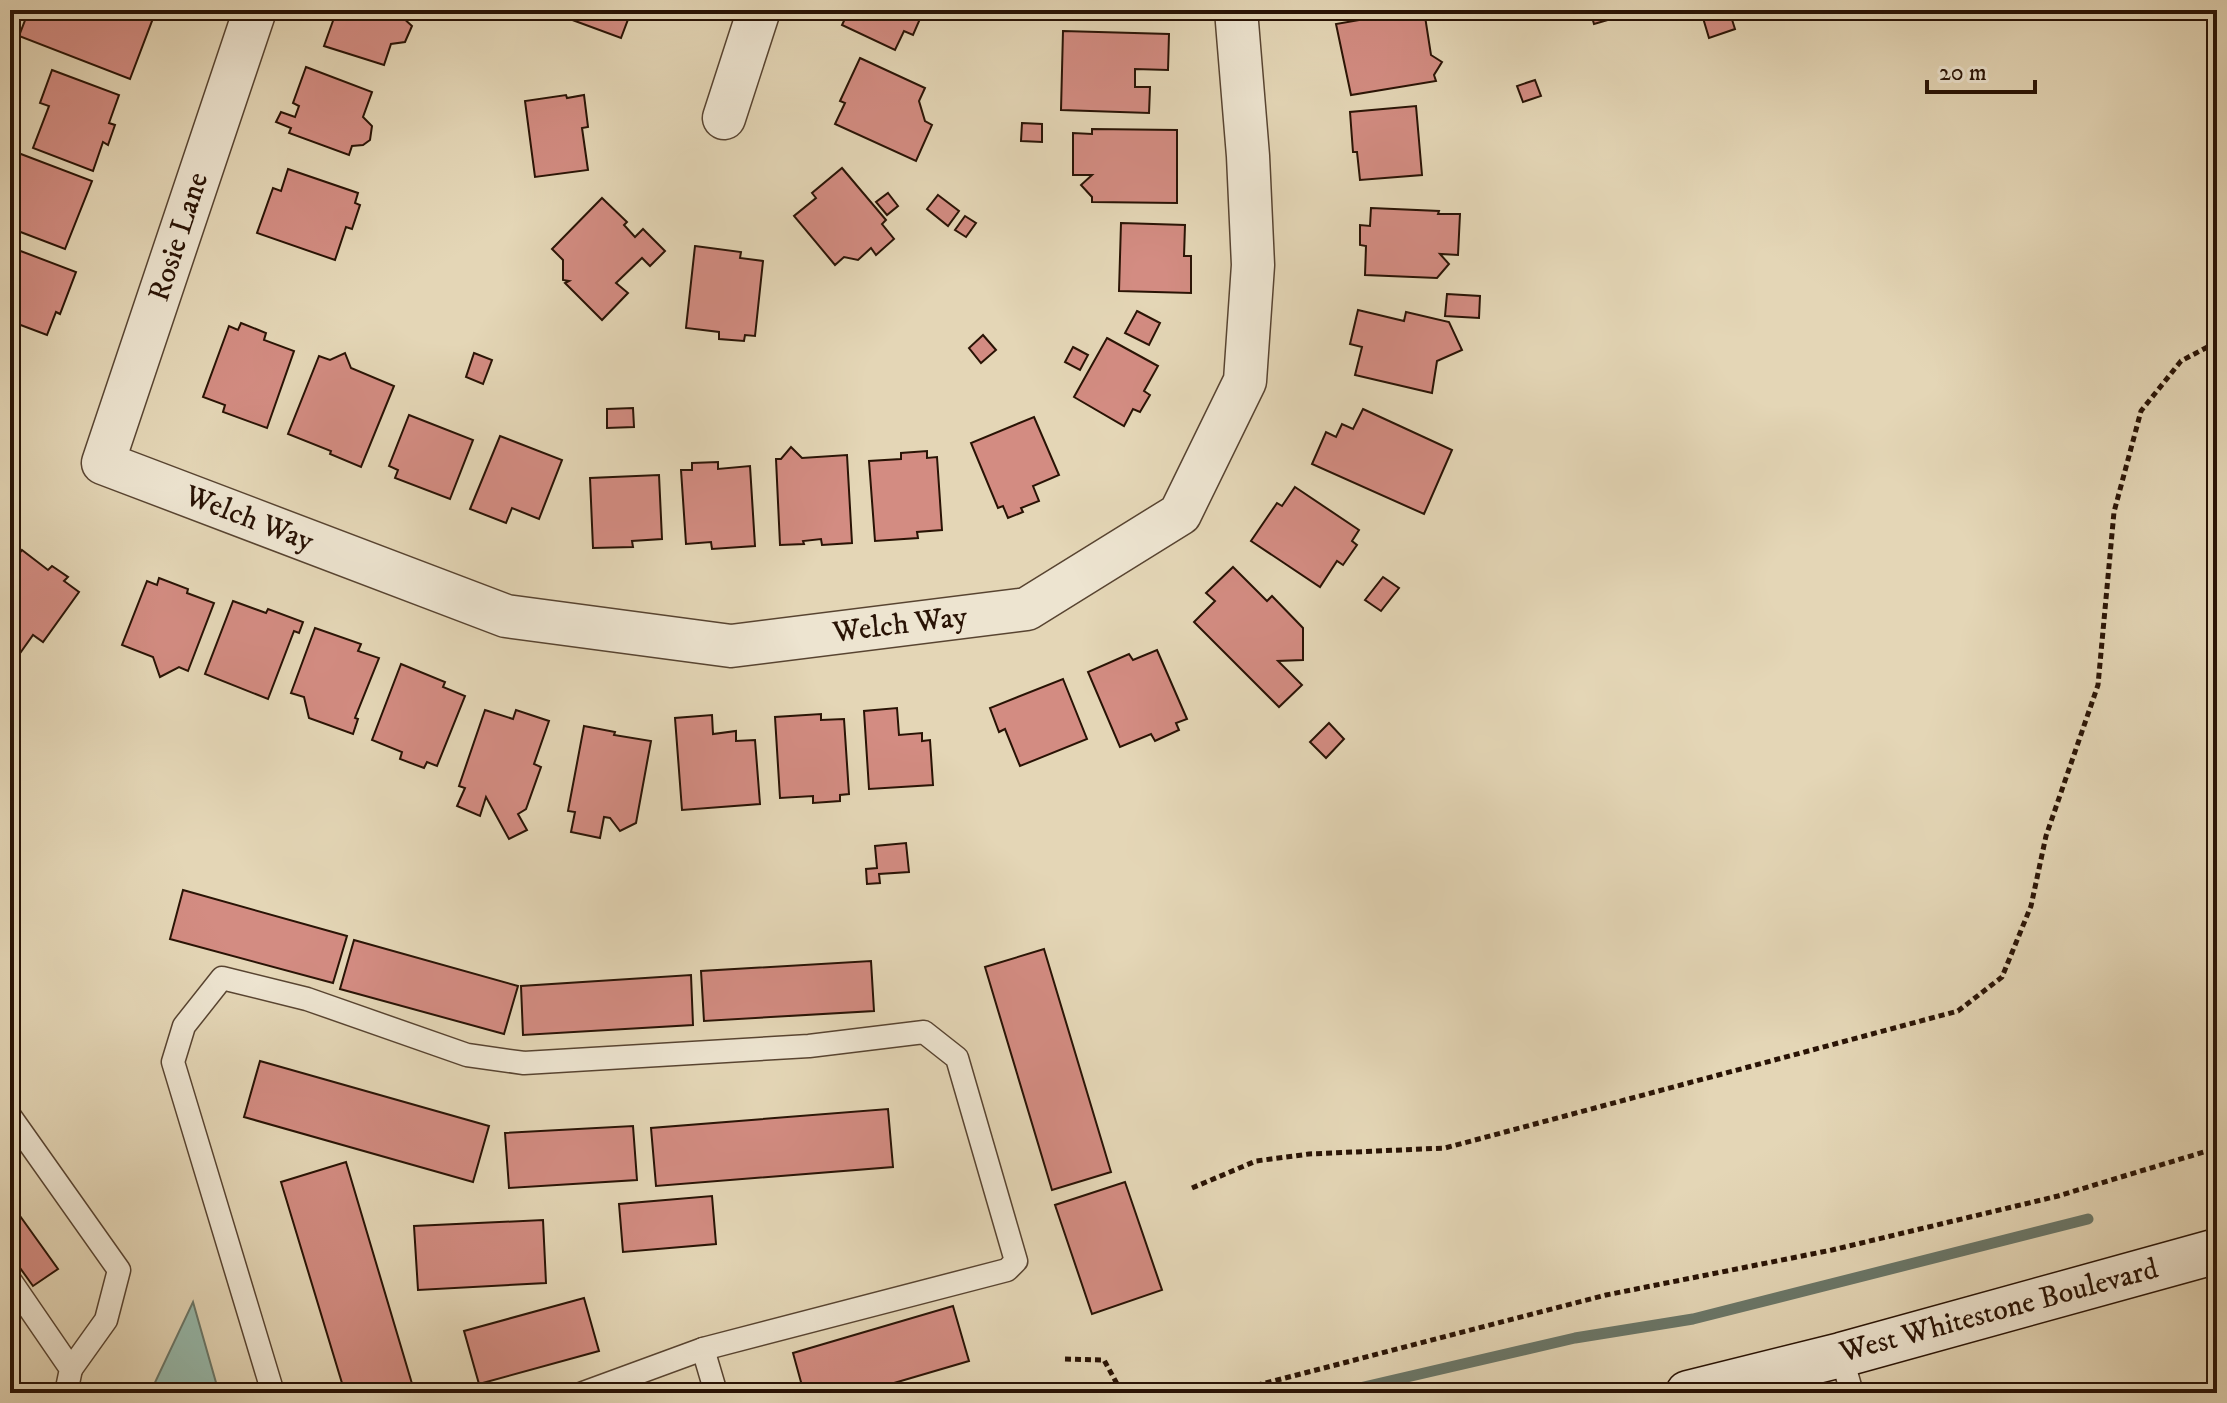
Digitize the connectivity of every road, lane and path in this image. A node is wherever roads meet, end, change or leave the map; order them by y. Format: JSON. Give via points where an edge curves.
{"nodes":[{"id":1,"x":255,"y":10,"type":"edge"},
{"id":2,"x":759,"y":10,"type":"edge"},
{"id":3,"x":1236,"y":10,"type":"edge"},
{"id":4,"x":724,"y":118,"type":"dead end"},
{"id":5,"x":2217,"y":342,"type":"edge"},
{"id":6,"x":103,"y":463,"type":"joint"},
{"id":7,"x":10,"y":1116,"type":"edge"},
{"id":8,"x":2217,"y":1148,"type":"edge"},
{"id":9,"x":1192,"y":1188,"type":"dead end"},
{"id":10,"x":2217,"y":1251,"type":"edge"},
{"id":11,"x":10,"y":1280,"type":"edge"},
{"id":12,"x":703,"y":1349,"type":"junction"},
{"id":13,"x":1065,"y":1359,"type":"dead end"},
{"id":14,"x":71,"y":1369,"type":"junction"},
{"id":15,"x":1847,"y":1374,"type":"edge"},
{"id":16,"x":66,"y":1393,"type":"edge"},
{"id":17,"x":273,"y":1393,"type":"edge"},
{"id":18,"x":583,"y":1393,"type":"edge"},
{"id":19,"x":716,"y":1393,"type":"edge"},
{"id":20,"x":1122,"y":1393,"type":"edge"},
{"id":21,"x":1227,"y":1393,"type":"edge"},
{"id":22,"x":1688,"y":1393,"type":"edge"}],
"edges":[{"from":1,"to":6,"type":"street","name":"Rosie Lane"},
{"from":2,"to":4,"type":"street"},
{"from":3,"to":6,"type":"street","name":"Welch Way","via":[[1253,265],[1245,381],[1180,514],[1027,609],[731,646],[506,616]]},
{"from":5,"to":9,"type":"path","via":[[2181,361],[2141,411],[2114,512],[2098,685],[2046,836],[2031,906],[2002,977],[1958,1011],[1445,1148],[1256,1161]]},
{"from":7,"to":14,"type":"lane","via":[[119,1270],[106,1320]]},
{"from":8,"to":21,"type":"path","via":[[2058,1196],[1832,1250],[1606,1295]]},
{"from":10,"to":15,"type":"main road","name":"West Whitestone Boulevard"},
{"from":11,"to":14,"type":"lane"},
{"from":12,"to":17,"type":"lane","via":[[1007,1270],[1016,1261],[957,1058],[924,1032],[809,1046],[524,1063],[467,1055],[307,999],[222,978],[184,1026],[173,1062]]},
{"from":12,"to":18,"type":"lane"},
{"from":12,"to":19,"type":"lane"},
{"from":13,"to":20,"type":"path","via":[[1104,1360]]},
{"from":14,"to":16,"type":"lane"},
{"from":15,"to":22,"type":"main road","name":"West Whitestone Boulevard"}]}
